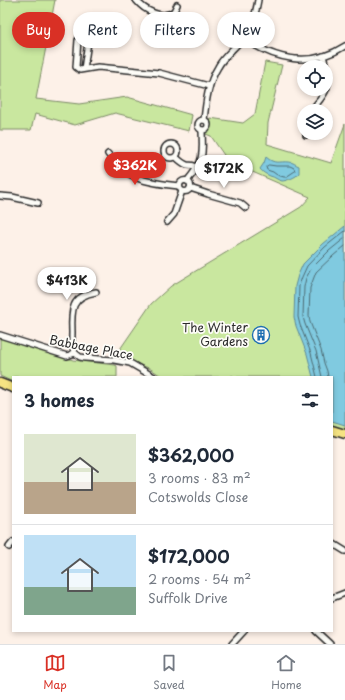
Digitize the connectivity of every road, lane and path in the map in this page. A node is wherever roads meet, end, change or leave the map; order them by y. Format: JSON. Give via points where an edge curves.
{"nodes":[{"id":1,"x":136,"y":0,"type":"edge"},
{"id":2,"x":258,"y":0,"type":"edge"},
{"id":3,"x":178,"y":5,"type":"dead end"},
{"id":4,"x":255,"y":12,"type":"edge"},
{"id":5,"x":345,"y":46,"type":"edge"},
{"id":6,"x":234,"y":48,"type":"edge"},
{"id":7,"x":257,"y":48,"type":"edge"},
{"id":8,"x":323,"y":56,"type":"junction"},
{"id":9,"x":76,"y":58,"type":"junction"},
{"id":10,"x":324,"y":60,"type":"edge"},
{"id":11,"x":84,"y":66,"type":"junction"},
{"id":12,"x":209,"y":86,"type":"junction"},
{"id":13,"x":323,"y":96,"type":"edge"},
{"id":14,"x":317,"y":104,"type":"edge"},
{"id":15,"x":108,"y":154,"type":"dead end"},
{"id":16,"x":176,"y":156,"type":"dead end"},
{"id":17,"x":197,"y":167,"type":"junction"},
{"id":18,"x":187,"y":181,"type":"junction"},
{"id":19,"x":179,"y":186,"type":"junction"},
{"id":20,"x":190,"y":188,"type":"junction"},
{"id":21,"x":182,"y":191,"type":"junction"},
{"id":22,"x":0,"y":196,"type":"edge"},
{"id":23,"x":38,"y":203,"type":"dead end"},
{"id":24,"x":246,"y":208,"type":"dead end"},
{"id":25,"x":167,"y":222,"type":"dead end"},
{"id":26,"x":96,"y":292,"type":"dead end"},
{"id":27,"x":0,"y":335,"type":"edge"},
{"id":28,"x":75,"y":353,"type":"junction"},
{"id":29,"x":152,"y":376,"type":"edge"},
{"id":30,"x":0,"y":383,"type":"edge"},
{"id":31,"x":12,"y":388,"type":"edge"},
{"id":32,"x":333,"y":430,"type":"edge"},
{"id":33,"x":345,"y":434,"type":"edge"},
{"id":34,"x":12,"y":544,"type":"edge"},
{"id":35,"x":333,"y":544,"type":"edge"},
{"id":36,"x":10,"y":547,"type":"dead end"},
{"id":37,"x":345,"y":551,"type":"edge"},
{"id":38,"x":345,"y":593,"type":"edge"},
{"id":39,"x":333,"y":598,"type":"edge"},
{"id":40,"x":243,"y":632,"type":"edge"},
{"id":41,"x":317,"y":632,"type":"edge"},
{"id":42,"x":232,"y":644,"type":"edge"},
{"id":43,"x":330,"y":644,"type":"edge"}],
"edges":[{"from":1,"to":3,"type":"street","via":[[146,10],[160,14],[173,11]]},
{"from":2,"to":4,"type":"street"},
{"from":5,"to":8,"type":"street"},
{"from":6,"to":12,"type":"street","via":[[219,66]]},
{"from":7,"to":8,"type":"street","via":[[281,57],[303,59]]},
{"from":8,"to":10,"type":"street"},
{"from":9,"to":11,"type":"street"},
{"from":9,"to":11,"type":"street","via":[[76,67],[80,70]]},
{"from":9,"to":11,"type":"street","via":[[78,40],[84,32],[88,42]]},
{"from":11,"to":12,"type":"street","via":[[159,73]]},
{"from":12,"to":17,"type":"street","via":[[204,120],[198,125],[202,130],[201,156]]},
{"from":13,"to":14,"type":"street"},
{"from":15,"to":19,"type":"street","via":[[130,175]]},
{"from":16,"to":17,"type":"street","via":[[184,164]]},
{"from":17,"to":18,"type":"street"},
{"from":18,"to":19,"type":"street","via":[[184,180]]},
{"from":18,"to":20,"type":"street"},
{"from":19,"to":21,"type":"street"},
{"from":20,"to":21,"type":"street"},
{"from":20,"to":24,"type":"street","via":[[240,203]]},
{"from":21,"to":25,"type":"street","via":[[174,214]]},
{"from":22,"to":23,"type":"street"},
{"from":26,"to":28,"type":"street","via":[[83,296],[72,309],[72,347]]},
{"from":27,"to":28,"type":"street","name":"Babbage Place","via":[[67,356]]},
{"from":28,"to":29,"type":"street","name":"Babbage Place","via":[[85,358],[130,363]]},
{"from":30,"to":31,"type":"highway"},
{"from":32,"to":33,"type":"highway"},
{"from":34,"to":36,"type":"street"},
{"from":35,"to":37,"type":"street"},
{"from":38,"to":39,"type":"street"},
{"from":40,"to":42,"type":"street"},
{"from":41,"to":43,"type":"street"}]}
